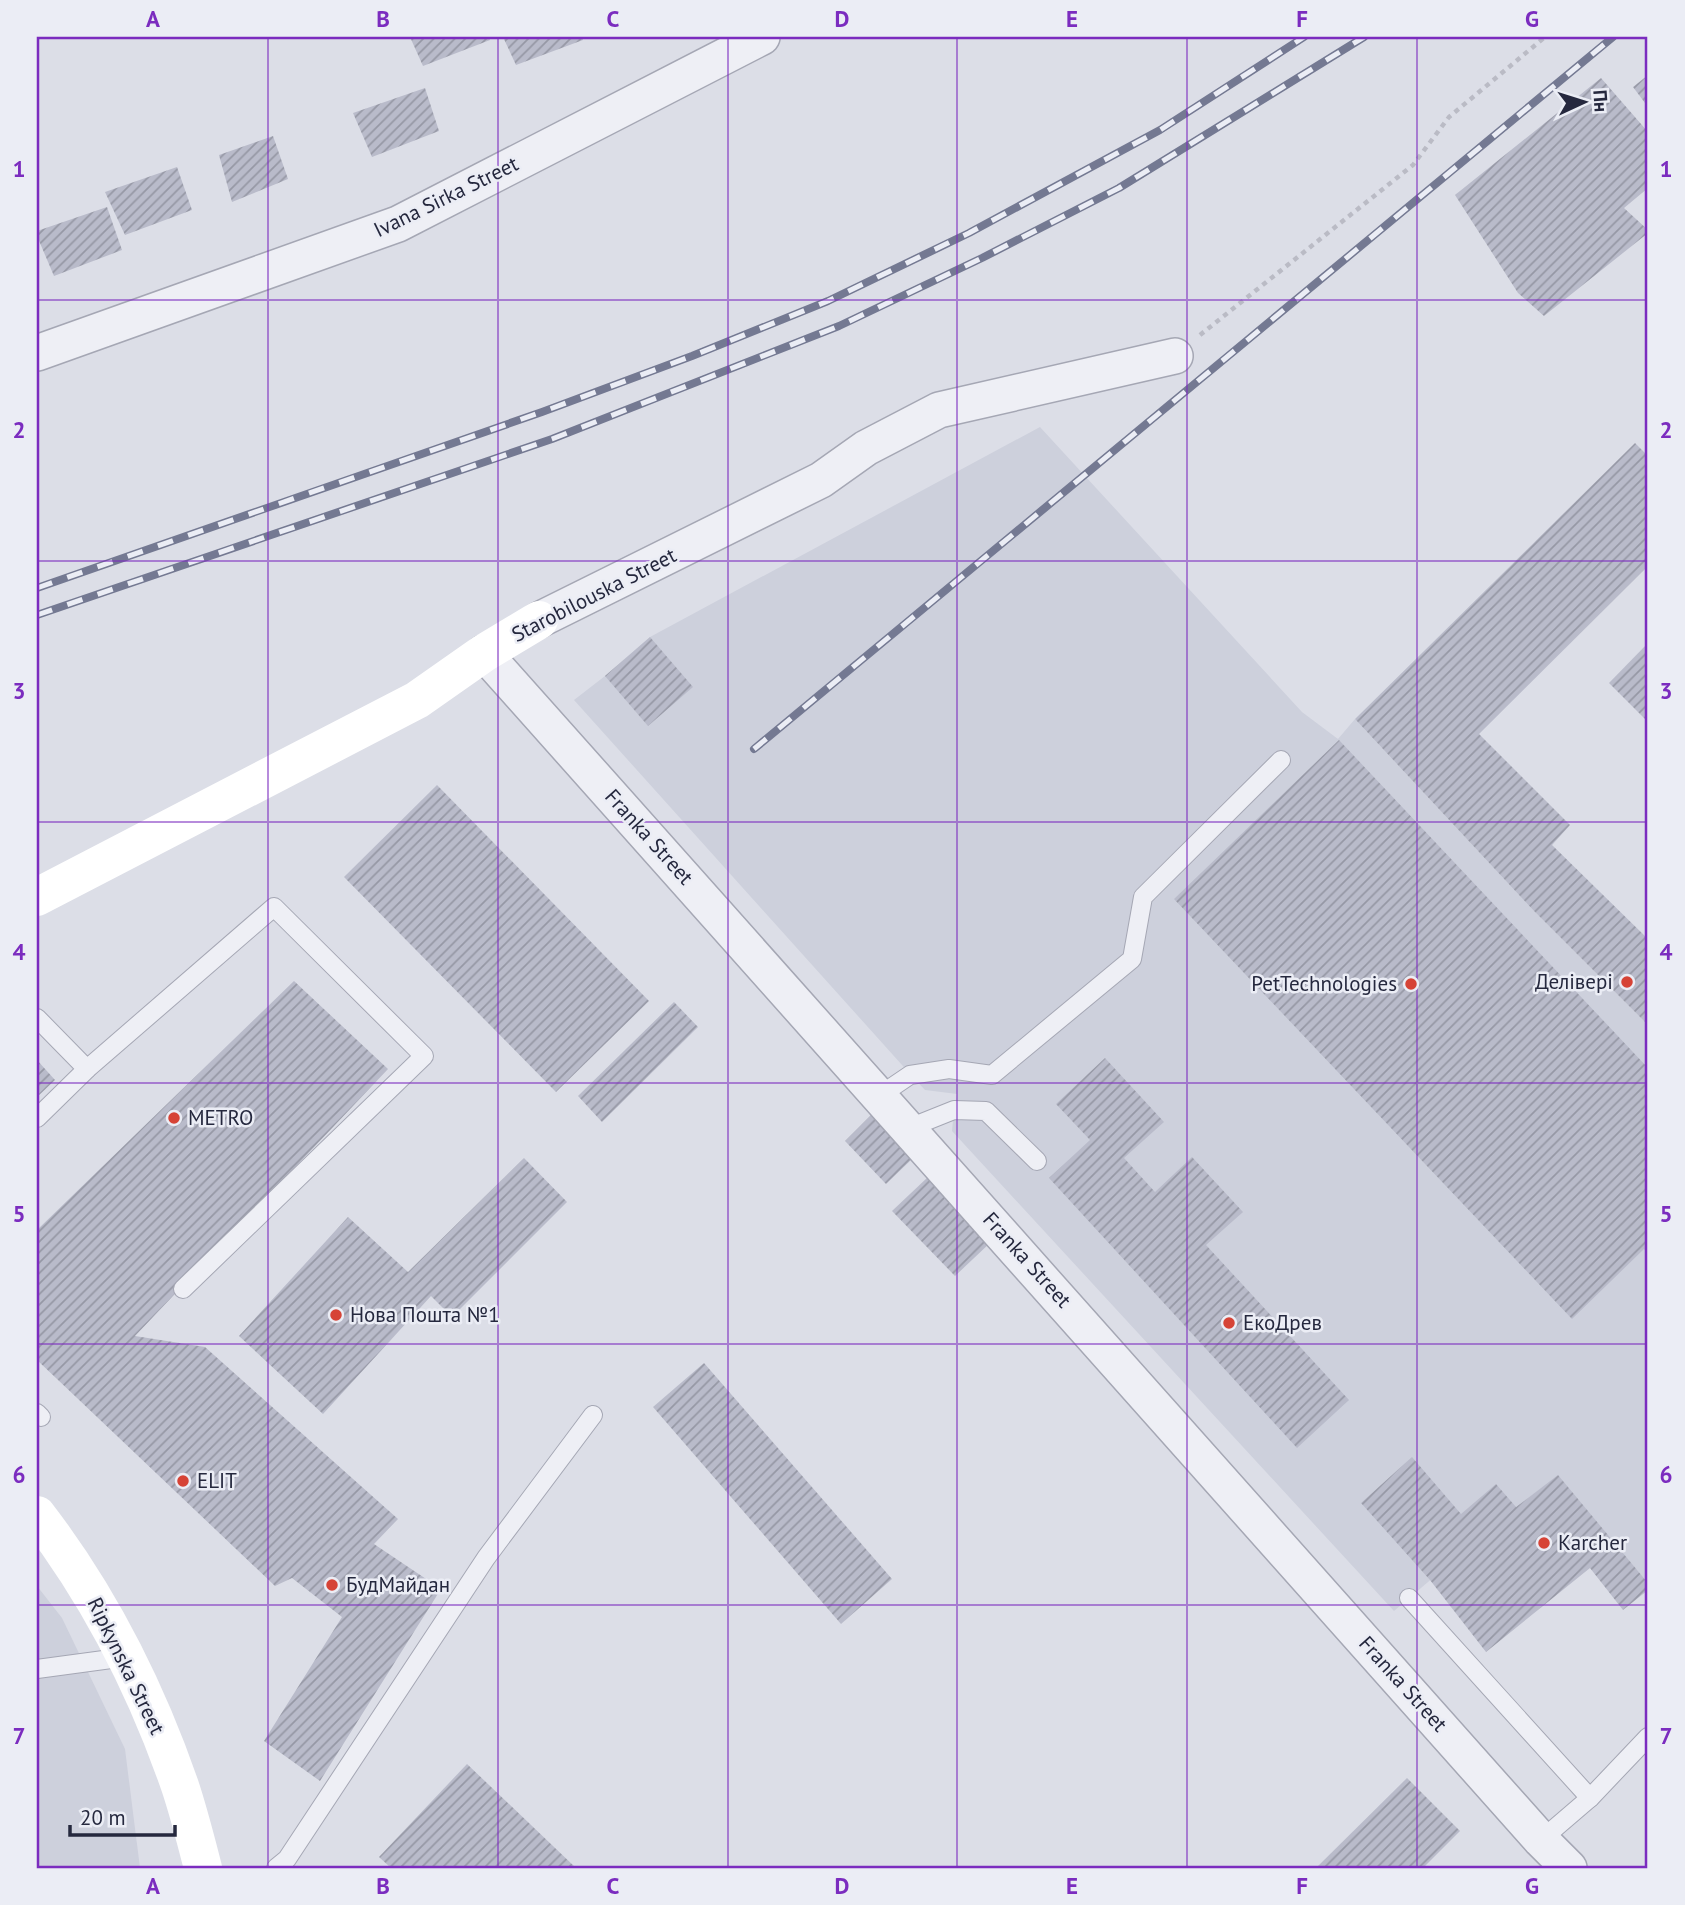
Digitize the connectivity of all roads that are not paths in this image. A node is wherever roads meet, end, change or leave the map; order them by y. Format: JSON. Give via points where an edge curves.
{"nodes":[{"id":1,"x":762,"y":37,"type":"edge"},
{"id":2,"x":37,"y":353,"type":"edge"},
{"id":3,"x":1175,"y":356,"type":"road end"},
{"id":4,"x":539,"y":620,"type":"joint"},
{"id":5,"x":484,"y":653,"type":"junction"},
{"id":6,"x":1281,"y":760,"type":"dead end"},
{"id":7,"x":37,"y":897,"type":"edge"},
{"id":8,"x":37,"y":1018,"type":"edge"},
{"id":9,"x":88,"y":1069,"type":"junction"},
{"id":10,"x":880,"y":1096,"type":"junction"},
{"id":11,"x":37,"y":1118,"type":"edge"},
{"id":12,"x":909,"y":1128,"type":"junction"},
{"id":13,"x":1037,"y":1161,"type":"dead end"},
{"id":14,"x":183,"y":1289,"type":"dead end"},
{"id":15,"x":593,"y":1415,"type":"dead end"},
{"id":16,"x":37,"y":1515,"type":"edge"},
{"id":17,"x":1409,"y":1598,"type":"dead end"},
{"id":18,"x":126,"y":1657,"type":"junction"},
{"id":19,"x":37,"y":1669,"type":"edge"},
{"id":20,"x":1648,"y":1737,"type":"edge"},
{"id":21,"x":1590,"y":1798,"type":"junction"},
{"id":22,"x":1541,"y":1840,"type":"junction"},
{"id":23,"x":203,"y":1868,"type":"edge"},
{"id":24,"x":276,"y":1868,"type":"edge"},
{"id":25,"x":1569,"y":1868,"type":"edge"}],
"edges":[{"from":1,"to":2,"type":"street","name":"Ivana Sirka Street","via":[[398,224]]},
{"from":3,"to":4,"type":"street","name":"Starobilouska Street","via":[[939,410],[866,448],[821,480]]},
{"from":4,"to":5,"type":"street","name":"Starobilouska Street"},
{"from":5,"to":7,"type":"street","name":"Starobilouska Street","via":[[417,700]]},
{"from":5,"to":10,"type":"street","name":"Franka Street"},
{"from":6,"to":10,"type":"lane","via":[[1143,897],[1132,959],[992,1075],[949,1069],[911,1075]]},
{"from":8,"to":9,"type":"lane"},
{"from":9,"to":11,"type":"lane"},
{"from":9,"to":14,"type":"lane","via":[[274,907],[424,1056]]},
{"from":10,"to":12,"type":"street","name":"Franka Street"},
{"from":12,"to":13,"type":"lane","via":[[954,1110],[986,1111]]},
{"from":12,"to":22,"type":"street","name":"Franka Street"},
{"from":15,"to":24,"type":"lane","via":[[486,1558],[287,1859]]},
{"from":16,"to":18,"type":"street","name":"Ripkynska Street","via":[[65,1551]]},
{"from":17,"to":21,"type":"lane"},
{"from":18,"to":19,"type":"lane"},
{"from":18,"to":23,"type":"street","name":"Ripkynska Street","via":[[148,1700],[181,1788]]},
{"from":20,"to":21,"type":"lane"},
{"from":21,"to":22,"type":"lane"},
{"from":22,"to":25,"type":"street","name":"Franka Street"}]}
